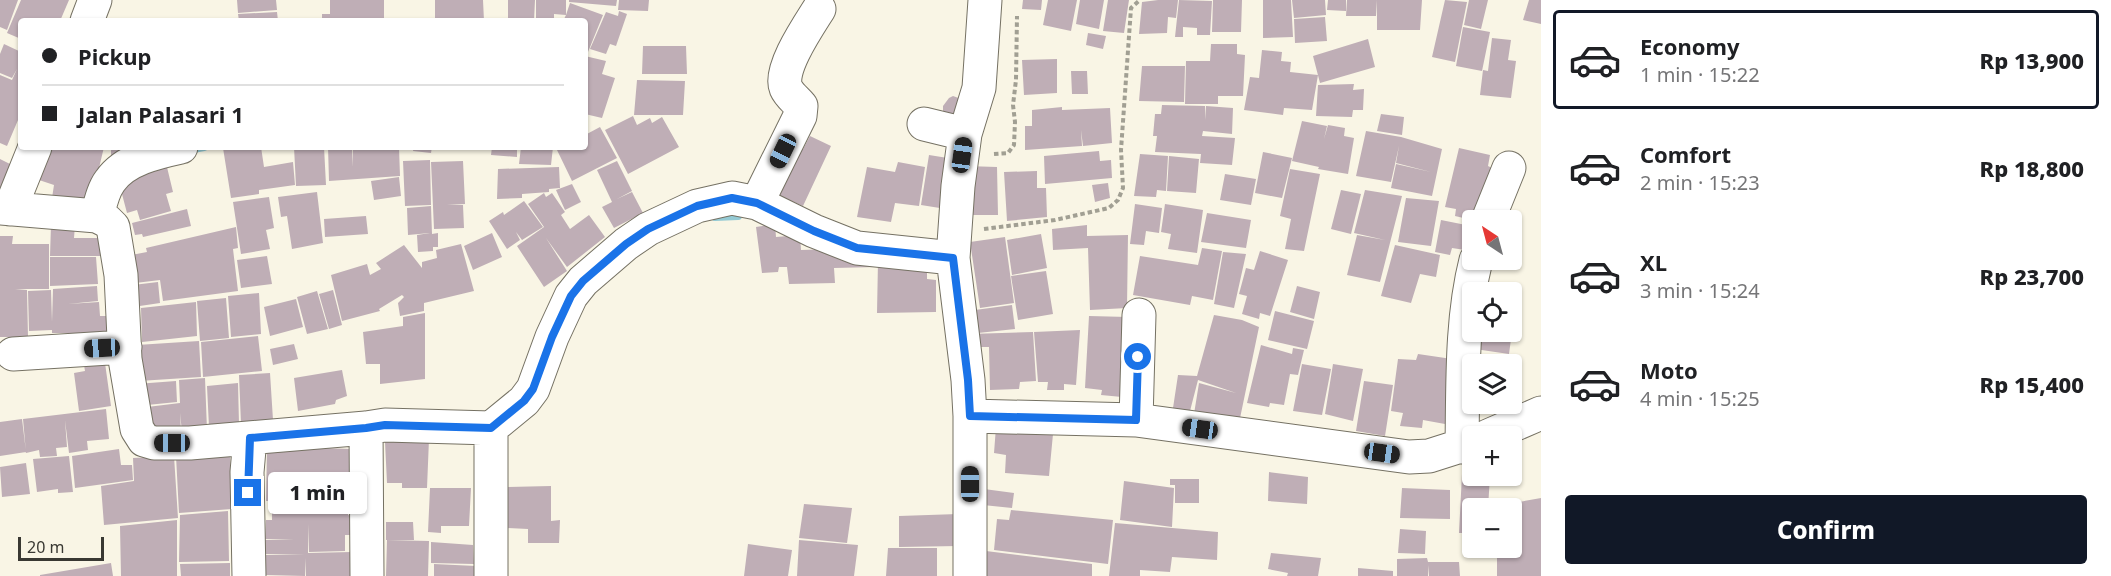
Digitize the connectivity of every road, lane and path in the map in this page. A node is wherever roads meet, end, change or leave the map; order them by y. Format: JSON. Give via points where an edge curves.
{"nodes":[{"id":1,"x":95,"y":0,"type":"edge"},
{"id":2,"x":985,"y":0,"type":"edge"},
{"id":3,"x":1140,"y":0,"type":"edge"},
{"id":4,"x":819,"y":9,"type":"dead end"},
{"id":5,"x":88,"y":18,"type":"edge"},
{"id":6,"x":924,"y":124,"type":"dead end"},
{"id":7,"x":965,"y":134,"type":"junction"},
{"id":8,"x":34,"y":150,"type":"edge"},
{"id":9,"x":167,"y":150,"type":"edge"},
{"id":10,"x":1509,"y":168,"type":"dead end"},
{"id":11,"x":757,"y":203,"type":"junction"},
{"id":12,"x":5,"y":208,"type":"edge"},
{"id":13,"x":1492,"y":210,"type":"edge"},
{"id":14,"x":97,"y":216,"type":"junction"},
{"id":15,"x":953,"y":248,"type":"junction"},
{"id":16,"x":1474,"y":270,"type":"edge"},
{"id":17,"x":1140,"y":315,"type":"dead end"},
{"id":18,"x":125,"y":347,"type":"junction"},
{"id":19,"x":13,"y":354,"type":"dead end"},
{"id":20,"x":1541,"y":413,"type":"edge"},
{"id":21,"x":970,"y":416,"type":"junction"},
{"id":22,"x":1136,"y":420,"type":"junction"},
{"id":23,"x":1472,"y":426,"type":"edge"},
{"id":24,"x":1511,"y":426,"type":"edge"},
{"id":25,"x":366,"y":428,"type":"junction"},
{"id":26,"x":491,"y":428,"type":"junction"},
{"id":27,"x":250,"y":438,"type":"junction"},
{"id":28,"x":1462,"y":446,"type":"edge"},
{"id":29,"x":249,"y":576,"type":"edge"},
{"id":30,"x":367,"y":576,"type":"edge"},
{"id":31,"x":491,"y":576,"type":"edge"},
{"id":32,"x":970,"y":576,"type":"edge"}],
"edges":[{"from":1,"to":5,"type":"street"},
{"from":2,"to":7,"type":"street","via":[[979,88]]},
{"from":3,"to":15,"type":"path","via":[[1131,8],[1121,150],[1123,188],[1118,200],[1109,208],[1055,220],[993,226]]},
{"from":4,"to":11,"type":"street","via":[[791,58],[784,79],[786,89],[801,106],[800,116]]},
{"from":6,"to":7,"type":"street"},
{"from":7,"to":15,"type":"street"},
{"from":8,"to":12,"type":"street"},
{"from":9,"to":14,"type":"street","via":[[115,174],[108,182]]},
{"from":10,"to":13,"type":"street"},
{"from":11,"to":15,"type":"street","via":[[857,248]]},
{"from":11,"to":26,"type":"street","via":[[728,197],[709,202],[648,229],[626,244],[571,296],[533,389]]},
{"from":12,"to":14,"type":"street"},
{"from":14,"to":18,"type":"street","via":[[113,227],[121,275]]},
{"from":15,"to":21,"type":"street"},
{"from":16,"to":23,"type":"street","via":[[1464,364]]},
{"from":17,"to":22,"type":"street"},
{"from":18,"to":19,"type":"street"},
{"from":18,"to":27,"type":"street","via":[[137,429],[144,440],[190,443]]},
{"from":20,"to":24,"type":"street"},
{"from":21,"to":22,"type":"street"},
{"from":21,"to":32,"type":"street"},
{"from":22,"to":28,"type":"street","via":[[1409,457],[1429,456]]},
{"from":25,"to":26,"type":"street"},
{"from":25,"to":27,"type":"street"},
{"from":25,"to":30,"type":"street"},
{"from":26,"to":31,"type":"street"},
{"from":27,"to":29,"type":"street"}]}
